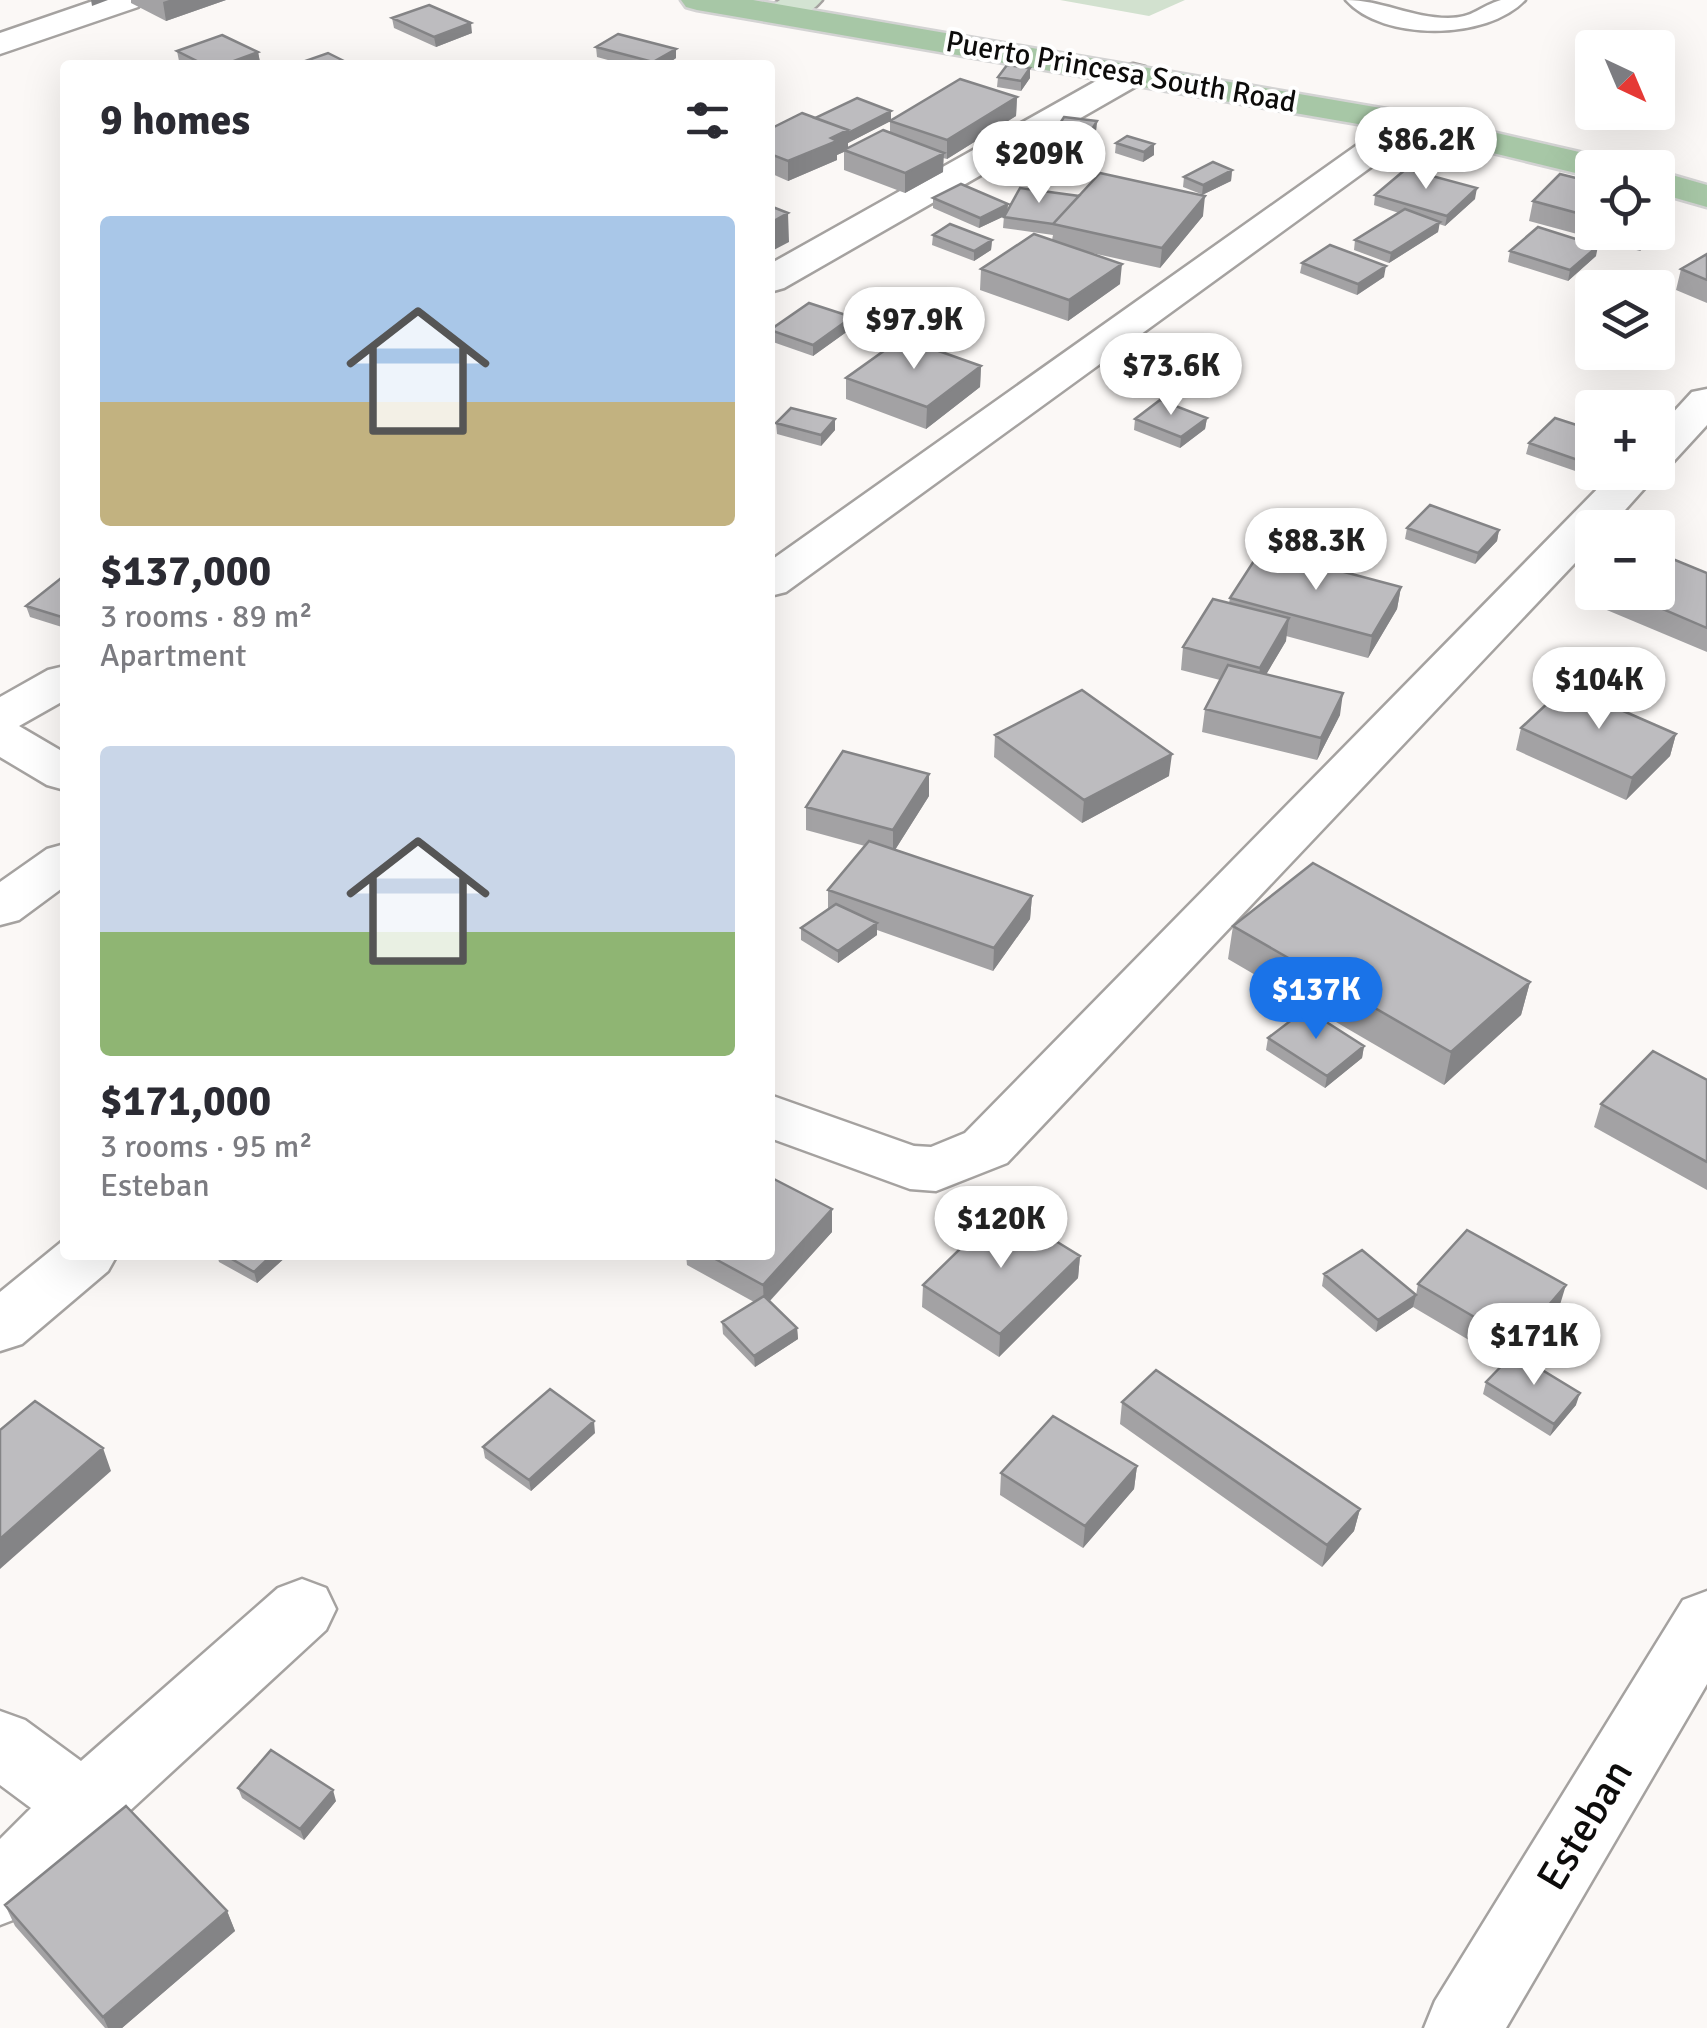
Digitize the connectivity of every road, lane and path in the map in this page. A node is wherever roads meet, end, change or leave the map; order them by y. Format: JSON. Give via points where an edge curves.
{"nodes":[{"id":1,"x":127,"y":0,"type":"edge"},
{"id":2,"x":702,"y":0,"type":"edge"},
{"id":3,"x":1356,"y":0,"type":"edge"},
{"id":4,"x":1515,"y":0,"type":"edge"},
{"id":5,"x":791,"y":7,"type":"edge"},
{"id":6,"x":0,"y":44,"type":"edge"},
{"id":7,"x":1133,"y":74,"type":"junction"},
{"id":8,"x":1410,"y":122,"type":"junction"},
{"id":9,"x":1575,"y":162,"type":"edge"},
{"id":10,"x":1675,"y":187,"type":"edge"},
{"id":11,"x":1707,"y":196,"type":"edge"},
{"id":12,"x":775,"y":277,"type":"edge"},
{"id":13,"x":1707,"y":402,"type":"edge"},
{"id":14,"x":1675,"y":435,"type":"edge"},
{"id":15,"x":1621,"y":490,"type":"edge"},
{"id":16,"x":775,"y":578,"type":"edge"},
{"id":17,"x":60,"y":683,"type":"edge"},
{"id":18,"x":0,"y":717,"type":"edge"},
{"id":19,"x":0,"y":736,"type":"edge"},
{"id":20,"x":60,"y":771,"type":"edge"},
{"id":21,"x":60,"y":865,"type":"edge"},
{"id":22,"x":0,"y":908,"type":"edge"},
{"id":23,"x":775,"y":1118,"type":"edge"},
{"id":24,"x":82,"y":1260,"type":"edge"},
{"id":25,"x":0,"y":1327,"type":"edge"},
{"id":26,"x":302,"y":1609,"type":"dead end"},
{"id":27,"x":1707,"y":1622,"type":"edge"},
{"id":28,"x":0,"y":1743,"type":"edge"},
{"id":29,"x":84,"y":1805,"type":"junction"},
{"id":30,"x":0,"y":1890,"type":"edge"},
{"id":31,"x":1462,"y":2028,"type":"edge"}],
"edges":[{"from":1,"to":6,"type":"street"},
{"from":2,"to":5,"type":"main road","name":"Puerto Princesa South Road"},
{"from":3,"to":4,"type":"lane","via":[[1366,11],[1430,24],[1478,22]]},
{"from":5,"to":7,"type":"main road","name":"Puerto Princesa South Road"},
{"from":7,"to":8,"type":"main road","name":"Puerto Princesa South Road"},
{"from":7,"to":12,"type":"street"},
{"from":8,"to":9,"type":"main road","name":"Puerto Princesa South Road"},
{"from":8,"to":16,"type":"street"},
{"from":10,"to":11,"type":"main road"},
{"from":13,"to":14,"type":"street"},
{"from":15,"to":23,"type":"street","via":[[986,1148],[936,1169],[910,1167]]},
{"from":17,"to":18,"type":"street"},
{"from":19,"to":20,"type":"street"},
{"from":21,"to":22,"type":"street"},
{"from":24,"to":25,"type":"street"},
{"from":26,"to":29,"type":"street"},
{"from":27,"to":31,"type":"street","name":"Esteban"},
{"from":28,"to":29,"type":"street"},
{"from":29,"to":30,"type":"street"}]}
